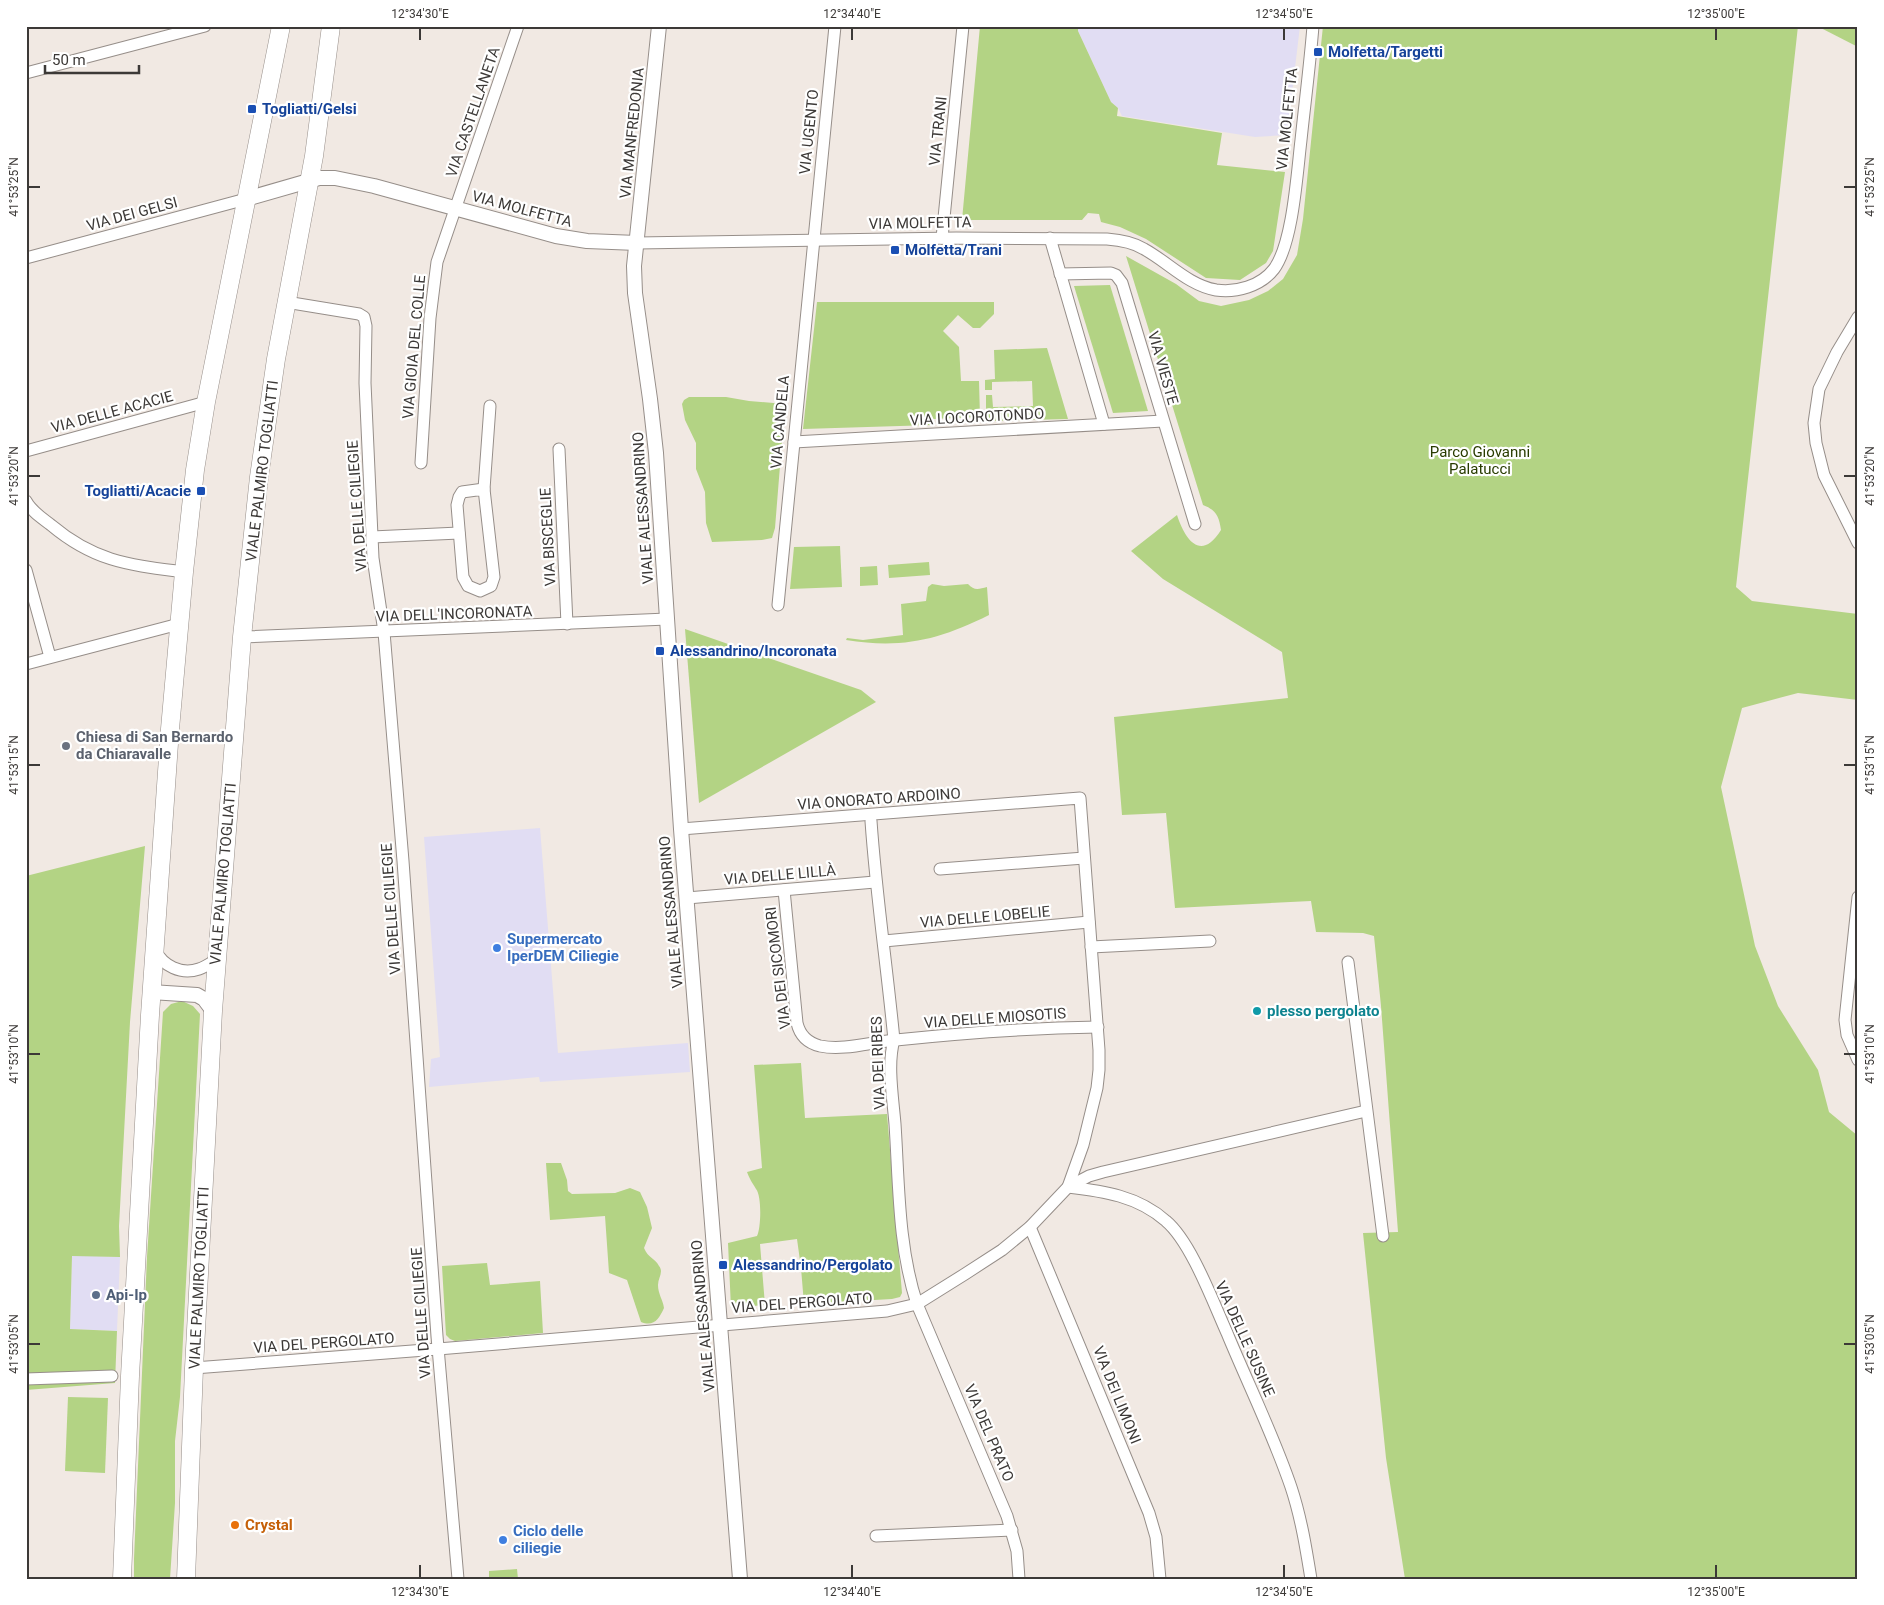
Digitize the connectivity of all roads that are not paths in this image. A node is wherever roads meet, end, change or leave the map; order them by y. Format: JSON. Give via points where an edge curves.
{"nodes":[{"id":1,"x":206,"y":26,"type":"edge"},
{"id":2,"x":281,"y":26,"type":"edge"},
{"id":3,"x":331,"y":26,"type":"edge"},
{"id":4,"x":518,"y":26,"type":"edge"},
{"id":5,"x":659,"y":26,"type":"edge"},
{"id":6,"x":834,"y":26,"type":"edge"},
{"id":7,"x":964,"y":26,"type":"edge"},
{"id":8,"x":1313,"y":26,"type":"edge"},
{"id":9,"x":26,"y":73,"type":"edge"},
{"id":10,"x":309,"y":180,"type":"junction"},
{"id":11,"x":246,"y":199,"type":"junction"},
{"id":12,"x":457,"y":208,"type":"junction"},
{"id":13,"x":942,"y":238,"type":"junction"},
{"id":14,"x":1050,"y":238,"type":"junction"},
{"id":15,"x":812,"y":241,"type":"junction"},
{"id":16,"x":637,"y":244,"type":"junction"},
{"id":17,"x":26,"y":258,"type":"edge"},
{"id":18,"x":1060,"y":274,"type":"junction"},
{"id":19,"x":286,"y":302,"type":"junction"},
{"id":20,"x":1858,"y":317,"type":"edge"},
{"id":21,"x":206,"y":402,"type":"junction"},
{"id":22,"x":490,"y":406,"type":"dead end"},
{"id":23,"x":1163,"y":421,"type":"junction"},
{"id":24,"x":1104,"y":424,"type":"junction"},
{"id":25,"x":794,"y":442,"type":"junction"},
{"id":26,"x":559,"y":449,"type":"dead end"},
{"id":27,"x":26,"y":451,"type":"edge"},
{"id":28,"x":421,"y":463,"type":"dead end"},
{"id":29,"x":484,"y":489,"type":"junction"},
{"id":30,"x":27,"y":506,"type":"edge"},
{"id":31,"x":1195,"y":524,"type":"dead end"},
{"id":32,"x":458,"y":533,"type":"junction"},
{"id":33,"x":372,"y":537,"type":"junction"},
{"id":34,"x":1858,"y":543,"type":"edge"},
{"id":35,"x":26,"y":570,"type":"edge"},
{"id":36,"x":176,"y":571,"type":"junction"},
{"id":37,"x":778,"y":605,"type":"dead end"},
{"id":38,"x":667,"y":619,"type":"junction"},
{"id":39,"x":568,"y":624,"type":"junction"},
{"id":40,"x":171,"y":626,"type":"junction"},
{"id":41,"x":384,"y":632,"type":"junction"},
{"id":42,"x":242,"y":637,"type":"junction"},
{"id":43,"x":50,"y":658,"type":"junction"},
{"id":44,"x":26,"y":664,"type":"edge"},
{"id":45,"x":1080,"y":798,"type":"joint"},
{"id":46,"x":871,"y":821,"type":"dead end"},
{"id":47,"x":681,"y":829,"type":"junction"},
{"id":48,"x":1084,"y":858,"type":"junction"},
{"id":49,"x":940,"y":869,"type":"dead end"},
{"id":50,"x":875,"y":882,"type":"junction"},
{"id":51,"x":784,"y":890,"type":"junction"},
{"id":52,"x":1858,"y":897,"type":"edge"},
{"id":53,"x":687,"y":898,"type":"junction"},
{"id":54,"x":1089,"y":922,"type":"junction"},
{"id":55,"x":884,"y":941,"type":"junction"},
{"id":56,"x":1210,"y":941,"type":"dead end"},
{"id":57,"x":1091,"y":947,"type":"junction"},
{"id":58,"x":154,"y":948,"type":"junction"},
{"id":59,"x":216,"y":960,"type":"junction"},
{"id":60,"x":1348,"y":962,"type":"dead end"},
{"id":61,"x":151,"y":992,"type":"junction"},
{"id":62,"x":213,"y":1011,"type":"junction"},
{"id":63,"x":1098,"y":1027,"type":"junction"},
{"id":64,"x":894,"y":1040,"type":"junction"},
{"id":65,"x":1858,"y":1060,"type":"edge"},
{"id":66,"x":1366,"y":1111,"type":"junction"},
{"id":67,"x":1068,"y":1188,"type":"junction"},
{"id":68,"x":1030,"y":1227,"type":"junction"},
{"id":69,"x":1384,"y":1236,"type":"dead end"},
{"id":70,"x":917,"y":1304,"type":"junction"},
{"id":71,"x":720,"y":1324,"type":"junction"},
{"id":72,"x":438,"y":1349,"type":"junction"},
{"id":73,"x":194,"y":1368,"type":"junction"},
{"id":74,"x":112,"y":1376,"type":"dead end"},
{"id":75,"x":26,"y":1379,"type":"edge"},
{"id":76,"x":1012,"y":1530,"type":"junction"},
{"id":77,"x":876,"y":1536,"type":"dead end"},
{"id":78,"x":122,"y":1579,"type":"edge"},
{"id":79,"x":186,"y":1579,"type":"edge"},
{"id":80,"x":458,"y":1579,"type":"edge"},
{"id":81,"x":740,"y":1579,"type":"edge"},
{"id":82,"x":1019,"y":1579,"type":"edge"},
{"id":83,"x":1160,"y":1579,"type":"edge"},
{"id":84,"x":1311,"y":1579,"type":"edge"}],
"edges":[{"from":1,"to":9,"type":"street"},
{"from":2,"to":11,"type":"main road"},
{"from":3,"to":10,"type":"main road","name":"VIALE PALMIRO TOGLIATTI"},
{"from":4,"to":12,"type":"street","name":"VIA CASTELLANETA"},
{"from":5,"to":16,"type":"street","name":"VIA MANFREDONIA"},
{"from":6,"to":15,"type":"street","name":"VIA UGENTO"},
{"from":7,"to":13,"type":"street","name":"VIA TRANI"},
{"from":8,"to":14,"type":"street","name":"VIA MOLFETTA","via":[[1291,213],[1281,257],[1267,276],[1249,287],[1216,290],[1190,281],[1143,248],[1122,241]]},
{"from":10,"to":11,"type":"street","name":"VIA MOLFETTA"},
{"from":10,"to":12,"type":"street","name":"VIA MOLFETTA","via":[[324,177],[342,179]]},
{"from":10,"to":19,"type":"main road","name":"VIALE PALMIRO TOGLIATTI"},
{"from":11,"to":17,"type":"street","name":"VIA DEI GELSI"},
{"from":11,"to":21,"type":"main road"},
{"from":12,"to":16,"type":"street","name":"VIA MOLFETTA","via":[[578,240]]},
{"from":12,"to":28,"type":"street","name":"VIA GIOIA DEL COLLE","via":[[436,270]]},
{"from":13,"to":14,"type":"street","name":"VIA MOLFETTA"},
{"from":13,"to":15,"type":"street","name":"VIA MOLFETTA"},
{"from":14,"to":18,"type":"street"},
{"from":15,"to":16,"type":"street","name":"VIA MOLFETTA"},
{"from":15,"to":25,"type":"street","name":"VIA CANDELA"},
{"from":16,"to":38,"type":"street","name":"VIALE ALESSANDRINO","via":[[634,283],[653,426]]},
{"from":18,"to":23,"type":"street","name":"VIA VIESTE","via":[[1104,272],[1119,278]]},
{"from":18,"to":24,"type":"street"},
{"from":19,"to":33,"type":"street","name":"VIA DELLE CILIEGIE","via":[[364,317]]},
{"from":19,"to":42,"type":"main road","name":"VIALE PALMIRO TOGLIATTI","via":[[259,477]]},
{"from":20,"to":34,"type":"street","via":[[1819,389],[1814,423],[1824,475]]},
{"from":21,"to":27,"type":"street","name":"VIA DELLE ACACIE"},
{"from":21,"to":36,"type":"main road"},
{"from":22,"to":29,"type":"street"},
{"from":23,"to":24,"type":"street","name":"VIA LOCOROTONDO"},
{"from":23,"to":31,"type":"street","name":"VIA VIESTE"},
{"from":24,"to":25,"type":"street","name":"VIA LOCOROTONDO"},
{"from":25,"to":37,"type":"street","name":"VIA CANDELA"},
{"from":26,"to":39,"type":"street","name":"VIA BISCEGLIE"},
{"from":29,"to":32,"type":"street","via":[[465,490],[460,494]]},
{"from":29,"to":32,"type":"street","via":[[494,574],[487,589],[477,591],[465,583]]},
{"from":30,"to":36,"type":"street","via":[[60,533],[92,552],[125,564]]},
{"from":32,"to":33,"type":"street"},
{"from":33,"to":41,"type":"street","name":"VIA DELLE CILIEGIE"},
{"from":35,"to":43,"type":"street"},
{"from":36,"to":40,"type":"main road"},
{"from":38,"to":39,"type":"street","name":"VIA DELL'INCORONATA"},
{"from":38,"to":47,"type":"street","name":"VIALE ALESSANDRINO"},
{"from":39,"to":41,"type":"street","name":"VIA DELL'INCORONATA"},
{"from":40,"to":43,"type":"street"},
{"from":40,"to":58,"type":"main road","via":[[169,739]]},
{"from":41,"to":42,"type":"street","name":"VIA DELL'INCORONATA"},
{"from":41,"to":72,"type":"street","name":"VIA DELLE CILIEGIE"},
{"from":42,"to":59,"type":"main road","name":"VIALE PALMIRO TOGLIATTI"},
{"from":43,"to":44,"type":"street"},
{"from":45,"to":47,"type":"street","name":"VIA ONORATO ARDOINO"},
{"from":45,"to":48,"type":"street","name":"VIA DEL PERGOLATO"},
{"from":46,"to":50,"type":"street","name":"VIA DEI RIBES"},
{"from":47,"to":53,"type":"street","name":"VIALE ALESSANDRINO"},
{"from":48,"to":49,"type":"street"},
{"from":48,"to":54,"type":"street","name":"VIA DEL PERGOLATO"},
{"from":50,"to":51,"type":"street","name":"VIA DELLE LILLÀ"},
{"from":50,"to":55,"type":"street","name":"VIA DEI RIBES"},
{"from":51,"to":53,"type":"street","name":"VIA DELLE LILLÀ"},
{"from":51,"to":64,"type":"street","name":"VIA DEI SICOMORI","via":[[797,1019],[802,1036],[813,1044],[833,1048]]},
{"from":52,"to":65,"type":"street","via":[[1845,1020],[1847,1035]]},
{"from":53,"to":71,"type":"street","name":"VIALE ALESSANDRINO"},
{"from":54,"to":55,"type":"street","name":"VIA DELLE LOBELIE"},
{"from":54,"to":57,"type":"street","name":"VIA DEL PERGOLATO"},
{"from":55,"to":64,"type":"street","name":"VIA DEI RIBES"},
{"from":56,"to":57,"type":"street"},
{"from":57,"to":63,"type":"street","name":"VIA DEL PERGOLATO"},
{"from":58,"to":59,"type":"street","via":[[164,963],[176,969],[198,970]]},
{"from":58,"to":61,"type":"main road"},
{"from":59,"to":62,"type":"main road","name":"VIALE PALMIRO TOGLIATTI"},
{"from":60,"to":66,"type":"street"},
{"from":61,"to":62,"type":"street","via":[[197,995]]},
{"from":61,"to":78,"type":"main road"},
{"from":62,"to":73,"type":"main road","name":"VIALE PALMIRO TOGLIATTI"},
{"from":63,"to":64,"type":"street","name":"VIA DELLE MIOSOTIS","via":[[1029,1028]]},
{"from":63,"to":67,"type":"street","name":"VIA DEL PERGOLATO","via":[[1098,1083]]},
{"from":64,"to":70,"type":"street","name":"VIA DEI RIBES","via":[[891,1051],[902,1234],[908,1276]]},
{"from":66,"to":67,"type":"street","via":[[1099,1173]]},
{"from":66,"to":69,"type":"street"},
{"from":67,"to":68,"type":"street","name":"VIA DEL PERGOLATO"},
{"from":67,"to":84,"type":"street","name":"VIA DELLE SUSINE","via":[[1135,1201],[1163,1218],[1181,1238],[1216,1309],[1286,1474]]},
{"from":68,"to":70,"type":"street","name":"VIA DEL PERGOLATO","via":[[1002,1250]]},
{"from":68,"to":83,"type":"street","name":"VIA DEI LIMONI","via":[[1150,1517],[1156,1537]]},
{"from":70,"to":71,"type":"street","name":"VIA DEL PERGOLATO","via":[[871,1313]]},
{"from":70,"to":76,"type":"street","name":"VIA DEL PRATO"},
{"from":71,"to":72,"type":"street","name":"VIA DEL PERGOLATO"},
{"from":71,"to":81,"type":"street","name":"VIALE ALESSANDRINO"},
{"from":72,"to":73,"type":"street","name":"VIA DEL PERGOLATO"},
{"from":72,"to":80,"type":"street","name":"VIA DELLE CILIEGIE"},
{"from":73,"to":79,"type":"main road","name":"VIALE PALMIRO TOGLIATTI"},
{"from":74,"to":75,"type":"street"},
{"from":76,"to":77,"type":"street"},
{"from":76,"to":82,"type":"street","name":"VIA DEL PRATO"}]}
